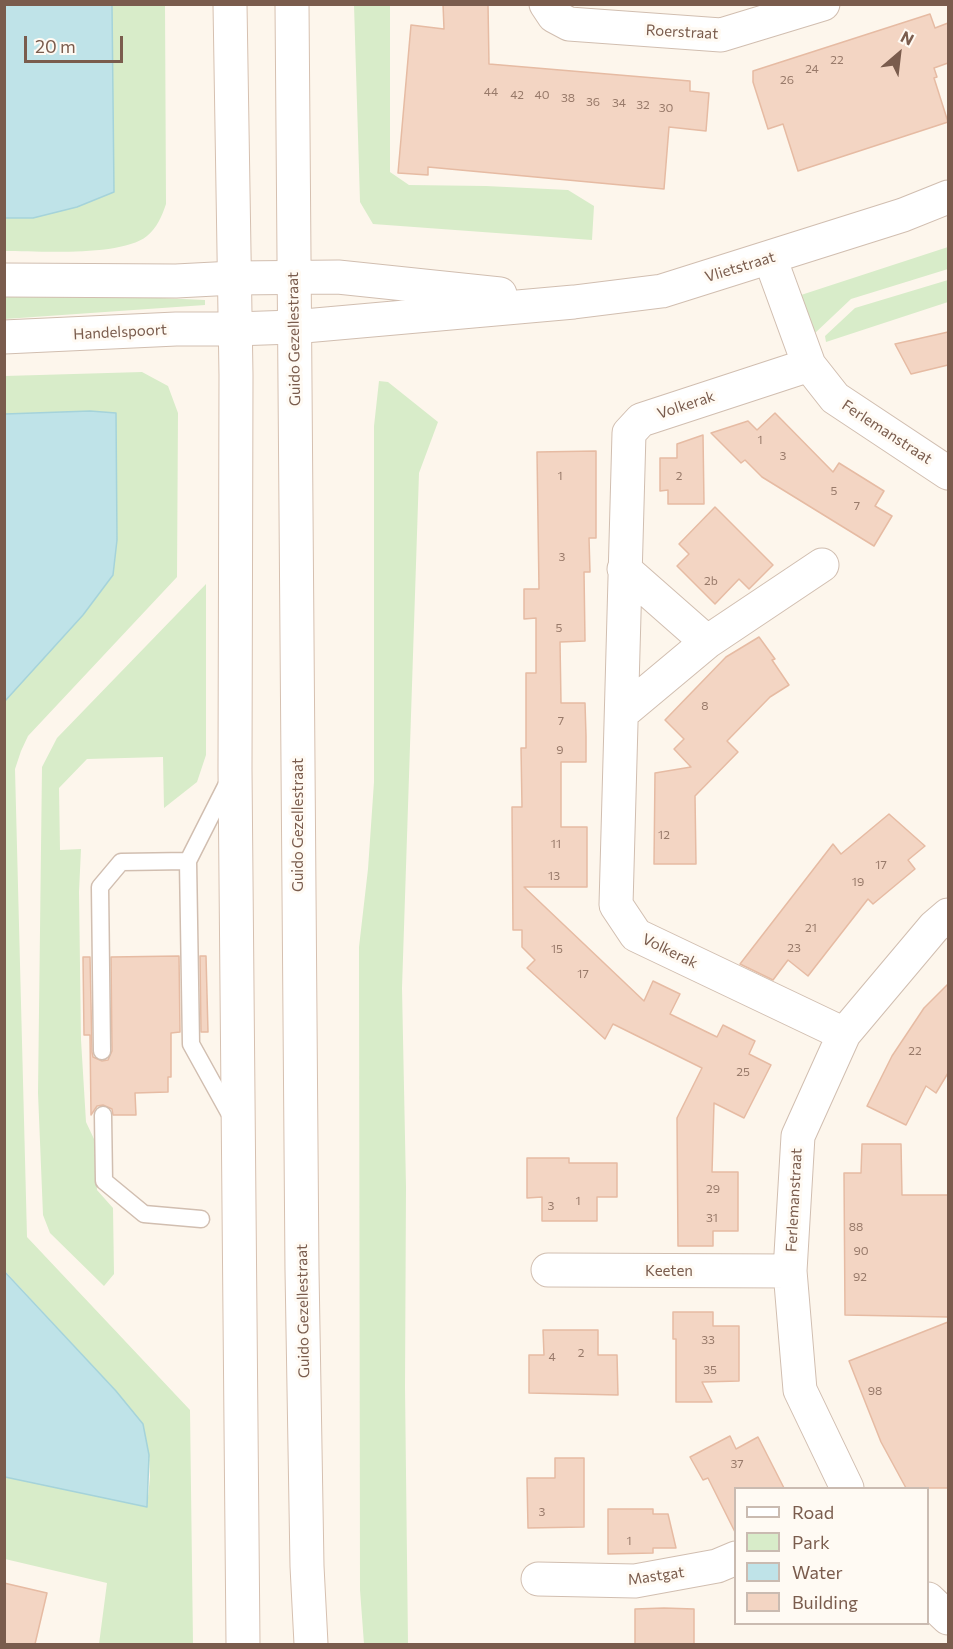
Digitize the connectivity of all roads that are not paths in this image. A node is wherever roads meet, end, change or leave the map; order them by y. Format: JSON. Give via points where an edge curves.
{"nodes":[{"id":1,"x":230,"y":4,"type":"edge"},
{"id":2,"x":292,"y":4,"type":"edge"},
{"id":3,"x":546,"y":4,"type":"edge"},
{"id":4,"x":823,"y":4,"type":"edge"},
{"id":5,"x":948,"y":197,"type":"edge"},
{"id":6,"x":948,"y":205,"type":"edge"},
{"id":7,"x":903,"y":215,"type":"junction"},
{"id":8,"x":770,"y":258,"type":"junction"},
{"id":9,"x":293,"y":277,"type":"junction"},
{"id":10,"x":234,"y":278,"type":"junction"},
{"id":11,"x":4,"y":280,"type":"edge"},
{"id":12,"x":574,"y":302,"type":"junction"},
{"id":13,"x":293,"y":327,"type":"junction"},
{"id":14,"x":235,"y":329,"type":"junction"},
{"id":15,"x":4,"y":337,"type":"edge"},
{"id":16,"x":809,"y":365,"type":"junction"},
{"id":17,"x":948,"y":473,"type":"edge"},
{"id":18,"x":822,"y":565,"type":"dead end"},
{"id":19,"x":624,"y":569,"type":"junction"},
{"id":20,"x":707,"y":642,"type":"junction"},
{"id":21,"x":622,"y":713,"type":"junction"},
{"id":22,"x":235,"y":769,"type":"junction"},
{"id":23,"x":188,"y":861,"type":"junction"},
{"id":24,"x":948,"y":915,"type":"edge"},
{"id":25,"x":844,"y":1034,"type":"junction"},
{"id":26,"x":102,"y":1051,"type":"dead end"},
{"id":27,"x":103,"y":1115,"type":"dead end"},
{"id":28,"x":239,"y":1130,"type":"junction"},
{"id":29,"x":201,"y":1219,"type":"dead end"},
{"id":30,"x":548,"y":1270,"type":"dead end"},
{"id":31,"x":790,"y":1271,"type":"junction"},
{"id":32,"x":846,"y":1487,"type":"edge"},
{"id":33,"x":734,"y":1558,"type":"edge"},
{"id":34,"x":538,"y":1579,"type":"dead end"},
{"id":35,"x":929,"y":1601,"type":"edge"},
{"id":36,"x":948,"y":1618,"type":"edge"},
{"id":37,"x":243,"y":1644,"type":"edge"},
{"id":38,"x":311,"y":1644,"type":"edge"}],
"edges":[{"from":1,"to":10,"type":"street"},
{"from":2,"to":9,"type":"street","name":"Guido Gezellestraat"},
{"from":3,"to":4,"type":"street","name":"Roerstraat","via":[[554,16],[569,24],[721,35]]},
{"from":5,"to":7,"type":"street","name":"Vlietstraat"},
{"from":6,"to":7,"type":"street","name":"Vlietstraat"},
{"from":7,"to":8,"type":"street","name":"Vlietstraat"},
{"from":8,"to":12,"type":"street","name":"Vlietstraat","via":[[662,291]]},
{"from":8,"to":16,"type":"street","name":"Ferlemanstraat"},
{"from":9,"to":10,"type":"street","name":"Vlietstraat"},
{"from":9,"to":12,"type":"street","name":"Vlietstraat","via":[[338,277]]},
{"from":9,"to":13,"type":"street","name":"Guido Gezellestraat"},
{"from":10,"to":11,"type":"street"},
{"from":10,"to":14,"type":"street"},
{"from":12,"to":13,"type":"street","name":"Vlietstraat"},
{"from":13,"to":14,"type":"street","name":"Vlietstraat"},
{"from":13,"to":38,"type":"street","name":"Guido Gezellestraat","via":[[303,1318]]},
{"from":14,"to":15,"type":"street","name":"Handelspoort"},
{"from":14,"to":22,"type":"street"},
{"from":16,"to":17,"type":"street","name":"Ferlemanstraat","via":[[834,398]]},
{"from":16,"to":19,"type":"street","name":"Volkerak","via":[[641,420],[629,433]]},
{"from":18,"to":20,"type":"street"},
{"from":19,"to":20,"type":"street"},
{"from":19,"to":21,"type":"street","name":"Volkerak"},
{"from":20,"to":21,"type":"street"},
{"from":21,"to":25,"type":"street","name":"Volkerak","via":[[616,905],[636,935]]},
{"from":22,"to":23,"type":"lane"},
{"from":22,"to":28,"type":"street"},
{"from":23,"to":26,"type":"lane","via":[[122,862],[100,887]]},
{"from":23,"to":28,"type":"lane","via":[[191,1044]]},
{"from":24,"to":25,"type":"street","name":"Ferlemanstraat"},
{"from":25,"to":31,"type":"street","name":"Ferlemanstraat","via":[[798,1136]]},
{"from":27,"to":29,"type":"lane","via":[[104,1181],[144,1214]]},
{"from":28,"to":37,"type":"street"},
{"from":30,"to":31,"type":"street","name":"Keeten"},
{"from":31,"to":32,"type":"street","name":"Ferlemanstraat","via":[[800,1390]]},
{"from":33,"to":34,"type":"street","name":"Mastgat","via":[[717,1566],[635,1581]]},
{"from":35,"to":36,"type":"street"}]}
